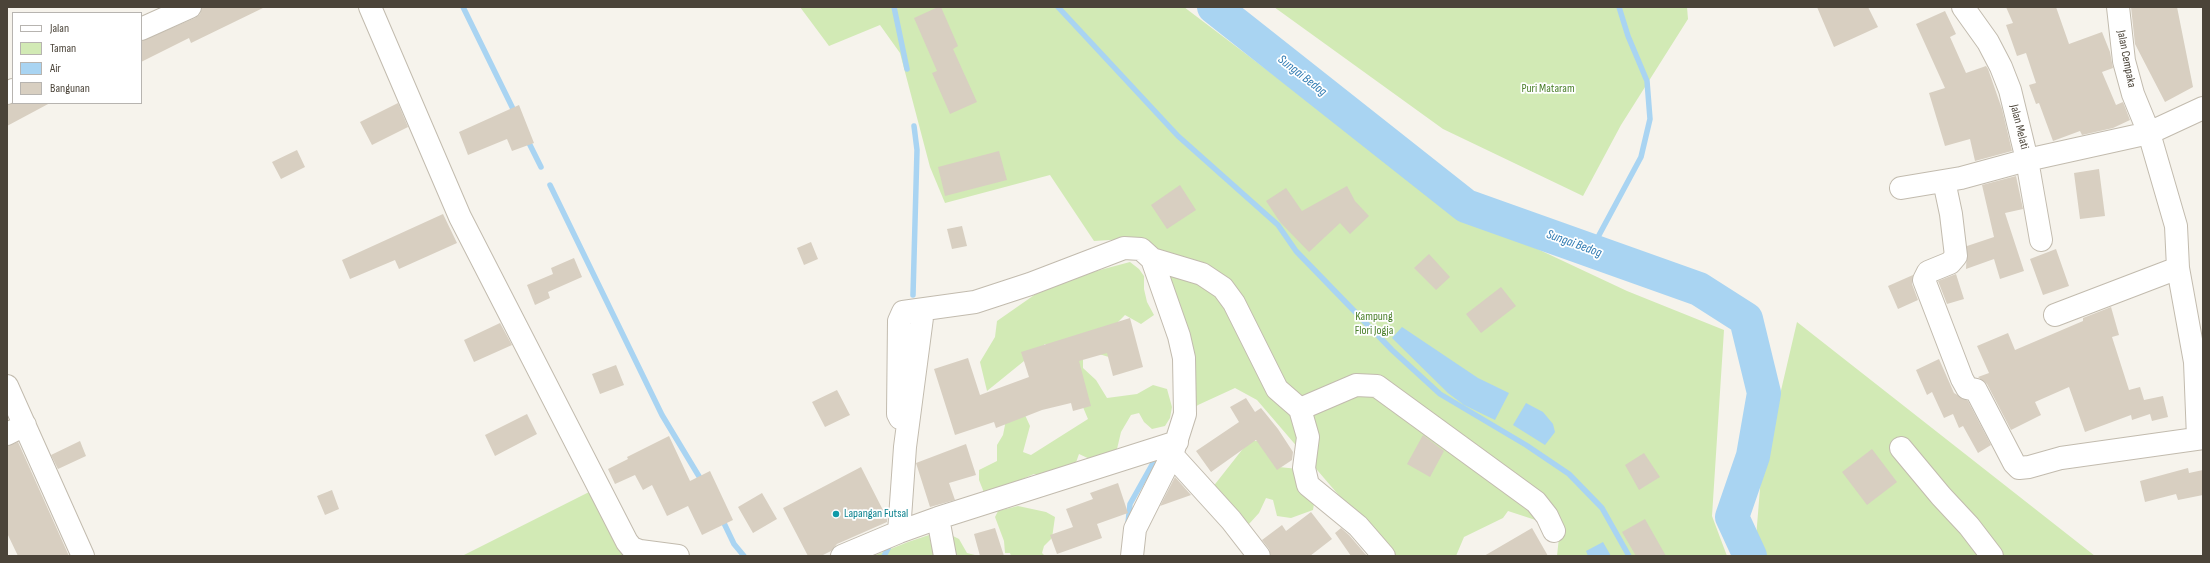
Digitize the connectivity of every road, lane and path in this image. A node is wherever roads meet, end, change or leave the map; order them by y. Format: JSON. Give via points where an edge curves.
{"nodes":[{"id":1,"x":190,"y":7,"type":"edge"},
{"id":2,"x":370,"y":7,"type":"edge"},
{"id":3,"x":1962,"y":7,"type":"edge"},
{"id":4,"x":2118,"y":7,"type":"edge"},
{"id":5,"x":142,"y":29,"type":"edge"},
{"id":6,"x":2203,"y":108,"type":"edge"},
{"id":7,"x":2149,"y":133,"type":"junction"},
{"id":8,"x":2027,"y":160,"type":"junction"},
{"id":9,"x":1944,"y":181,"type":"junction"},
{"id":10,"x":1901,"y":188,"type":"dead end"},
{"id":11,"x":2041,"y":240,"type":"dead end"},
{"id":12,"x":1152,"y":258,"type":"junction"},
{"id":13,"x":2178,"y":268,"type":"junction"},
{"id":14,"x":2055,"y":315,"type":"dead end"},
{"id":15,"x":7,"y":386,"type":"edge"},
{"id":16,"x":1300,"y":409,"type":"junction"},
{"id":17,"x":16,"y":429,"type":"edge"},
{"id":18,"x":2200,"y":438,"type":"edge"},
{"id":19,"x":1174,"y":448,"type":"junction"},
{"id":20,"x":1901,"y":448,"type":"dead end"},
{"id":21,"x":938,"y":518,"type":"junction"},
{"id":22,"x":1554,"y":531,"type":"dead end"},
{"id":23,"x":899,"y":532,"type":"junction"},
{"id":24,"x":645,"y":554,"type":"edge"},
{"id":25,"x":83,"y":556,"type":"edge"},
{"id":26,"x":678,"y":556,"type":"edge"},
{"id":27,"x":842,"y":556,"type":"edge"},
{"id":28,"x":944,"y":556,"type":"edge"},
{"id":29,"x":1132,"y":556,"type":"edge"},
{"id":30,"x":1260,"y":556,"type":"edge"},
{"id":31,"x":1384,"y":556,"type":"edge"},
{"id":32,"x":1992,"y":556,"type":"edge"}],
"edges":[{"from":1,"to":5,"type":"street"},
{"from":2,"to":24,"type":"street","via":[[460,217],[627,542],[632,548]]},
{"from":3,"to":8,"type":"street","name":"Jalan Melati","via":[[1988,42],[2001,67],[2010,90]]},
{"from":4,"to":7,"type":"street","name":"Jalan Cempaka","via":[[2124,61],[2133,94]]},
{"from":6,"to":7,"type":"street","name":"Jalan Melati"},
{"from":7,"to":8,"type":"street","name":"Jalan Melati"},
{"from":7,"to":13,"type":"street","name":"Jalan Cempaka","via":[[2176,226]]},
{"from":8,"to":9,"type":"street"},
{"from":8,"to":11,"type":"street"},
{"from":9,"to":10,"type":"street"},
{"from":9,"to":18,"type":"street","via":[[1956,256],[1950,263],[1928,272],[1924,280],[1962,379],[1967,388],[1976,390],[2014,463],[2019,468],[2029,467],[2061,458]]},
{"from":12,"to":16,"type":"street","via":[[1202,274],[1223,288],[1234,304],[1277,389]]},
{"from":12,"to":19,"type":"street","via":[[1184,358],[1185,414]]},
{"from":12,"to":23,"type":"street","via":[[1141,249],[1124,248],[975,302],[923,310],[908,420]]},
{"from":13,"to":14,"type":"street"},
{"from":13,"to":18,"type":"street","name":"Jalan Cempaka","via":[[2195,362]]},
{"from":15,"to":17,"type":"street"},
{"from":16,"to":22,"type":"street","via":[[1356,385],[1377,386],[1529,497],[1547,516]]},
{"from":16,"to":31,"type":"street","via":[[1308,437],[1304,468],[1308,485],[1358,526]]},
{"from":17,"to":25,"type":"street"},
{"from":19,"to":21,"type":"street"},
{"from":19,"to":29,"type":"street","via":[[1135,529]]},
{"from":19,"to":30,"type":"street"},
{"from":20,"to":32,"type":"street"},
{"from":21,"to":23,"type":"street"},
{"from":21,"to":28,"type":"street"},
{"from":23,"to":27,"type":"street"},
{"from":24,"to":26,"type":"street"}]}
